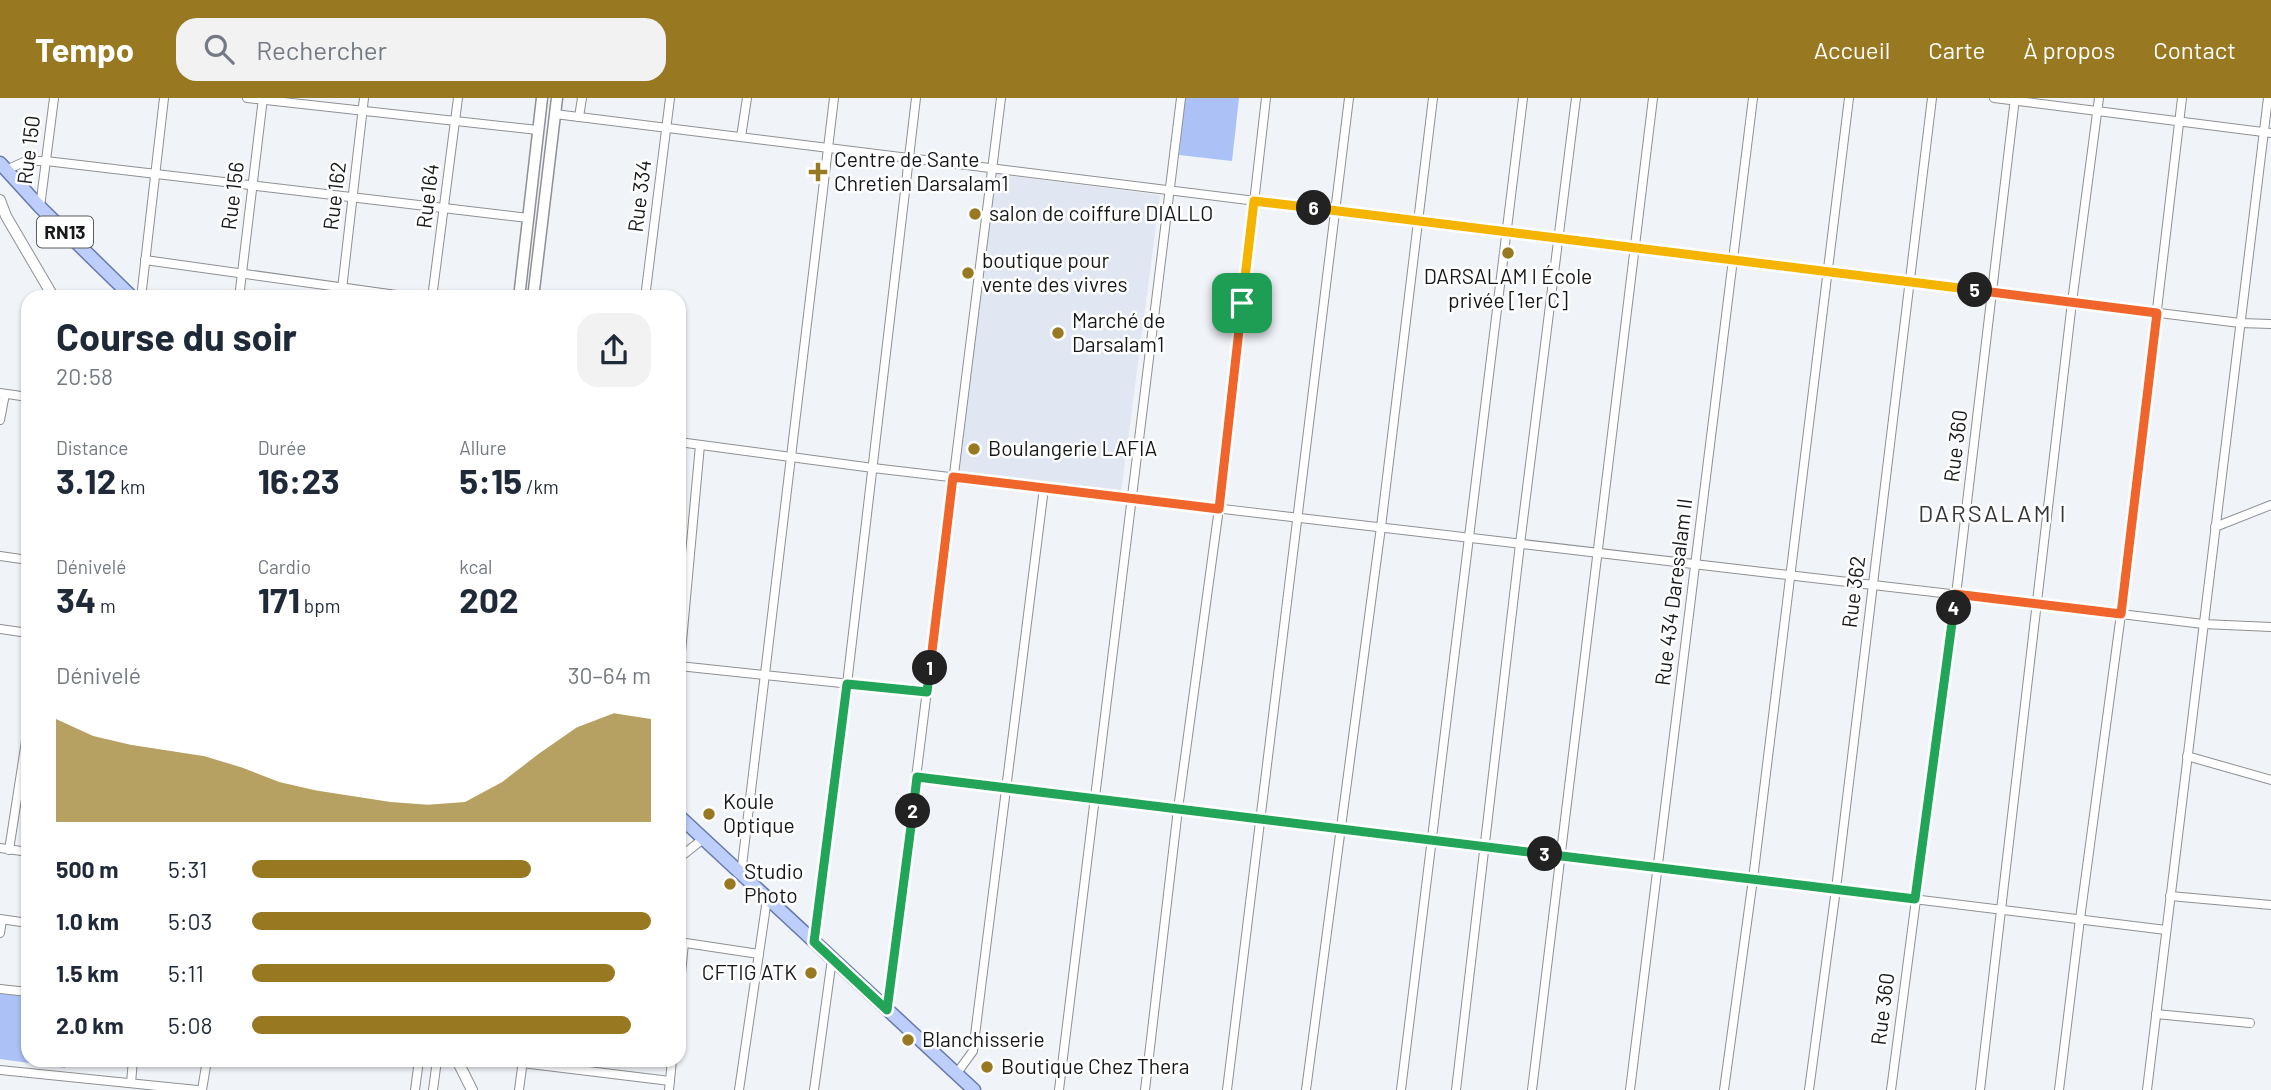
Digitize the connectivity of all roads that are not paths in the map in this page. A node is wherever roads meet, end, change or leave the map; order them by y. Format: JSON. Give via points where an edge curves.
{"nodes":[{"id":1,"x":54,"y":98,"type":"edge"},
{"id":2,"x":164,"y":98,"type":"edge"},
{"id":3,"x":247,"y":98,"type":"edge"},
{"id":4,"x":364,"y":98,"type":"edge"},
{"id":5,"x":458,"y":98,"type":"edge"},
{"id":6,"x":542,"y":98,"type":"edge"},
{"id":7,"x":556,"y":98,"type":"edge"},
{"id":8,"x":582,"y":98,"type":"edge"},
{"id":9,"x":670,"y":98,"type":"edge"},
{"id":10,"x":747,"y":98,"type":"edge"},
{"id":11,"x":834,"y":98,"type":"edge"},
{"id":12,"x":916,"y":98,"type":"edge"},
{"id":13,"x":1001,"y":98,"type":"edge"},
{"id":14,"x":1181,"y":98,"type":"edge"},
{"id":15,"x":1266,"y":98,"type":"edge"},
{"id":16,"x":1349,"y":98,"type":"edge"},
{"id":17,"x":1433,"y":98,"type":"edge"},
{"id":18,"x":1523,"y":98,"type":"edge"},
{"id":19,"x":1576,"y":98,"type":"edge"},
{"id":20,"x":1653,"y":98,"type":"edge"},
{"id":21,"x":1752,"y":98,"type":"edge"},
{"id":22,"x":1849,"y":98,"type":"edge"},
{"id":23,"x":1932,"y":98,"type":"edge"},
{"id":24,"x":1994,"y":98,"type":"edge"},
{"id":25,"x":2099,"y":98,"type":"edge"},
{"id":26,"x":2182,"y":98,"type":"edge"},
{"id":27,"x":2268,"y":98,"type":"edge"},
{"id":28,"x":263,"y":99,"type":"edge"},
{"id":29,"x":2015,"y":99,"type":"edge"},
{"id":30,"x":363,"y":111,"type":"junction"},
{"id":31,"x":2097,"y":111,"type":"junction"},
{"id":32,"x":555,"y":114,"type":"junction"},
{"id":33,"x":579,"y":117,"type":"junction"},
{"id":34,"x":455,"y":121,"type":"junction"},
{"id":35,"x":2180,"y":121,"type":"junction"},
{"id":36,"x":667,"y":128,"type":"junction"},
{"id":37,"x":538,"y":130,"type":"junction"},
{"id":38,"x":2267,"y":132,"type":"edge"},
{"id":39,"x":741,"y":137,"type":"junction"},
{"id":40,"x":828,"y":148,"type":"junction"},
{"id":41,"x":908,"y":158,"type":"junction"},
{"id":42,"x":46,"y":161,"type":"junction"},
{"id":43,"x":3,"y":166,"type":"edge"},
{"id":44,"x":992,"y":168,"type":"junction"},
{"id":45,"x":155,"y":174,"type":"junction"},
{"id":46,"x":252,"y":185,"type":"junction"},
{"id":47,"x":1169,"y":190,"type":"junction"},
{"id":48,"x":352,"y":197,"type":"junction"},
{"id":49,"x":0,"y":200,"type":"edge"},
{"id":50,"x":1254,"y":201,"type":"junction"},
{"id":51,"x":40,"y":207,"type":"junction"},
{"id":52,"x":444,"y":208,"type":"junction"},
{"id":53,"x":1335,"y":211,"type":"junction"},
{"id":54,"x":528,"y":218,"type":"junction"},
{"id":55,"x":1418,"y":221,"type":"junction"},
{"id":56,"x":1507,"y":232,"type":"junction"},
{"id":57,"x":1560,"y":239,"type":"junction"},
{"id":58,"x":1635,"y":248,"type":"junction"},
{"id":59,"x":145,"y":260,"type":"junction"},
{"id":60,"x":1732,"y":260,"type":"junction"},
{"id":61,"x":1828,"y":272,"type":"junction"},
{"id":62,"x":242,"y":273,"type":"junction"},
{"id":63,"x":1909,"y":282,"type":"junction"},
{"id":64,"x":342,"y":287,"type":"junction"},
{"id":65,"x":49,"y":290,"type":"edge"},
{"id":66,"x":125,"y":290,"type":"edge"},
{"id":67,"x":142,"y":290,"type":"edge"},
{"id":68,"x":240,"y":290,"type":"edge"},
{"id":69,"x":342,"y":290,"type":"edge"},
{"id":70,"x":363,"y":290,"type":"edge"},
{"id":71,"x":433,"y":290,"type":"edge"},
{"id":72,"x":520,"y":290,"type":"edge"},
{"id":73,"x":534,"y":290,"type":"edge"},
{"id":74,"x":646,"y":290,"type":"edge"},
{"id":75,"x":1992,"y":292,"type":"junction"},
{"id":76,"x":2072,"y":302,"type":"junction"},
{"id":77,"x":2157,"y":313,"type":"junction"},
{"id":78,"x":2240,"y":323,"type":"junction"},
{"id":79,"x":2271,"y":324,"type":"edge"},
{"id":80,"x":2,"y":393,"type":"edge"},
{"id":81,"x":21,"y":396,"type":"edge"},
{"id":82,"x":0,"y":421,"type":"edge"},
{"id":83,"x":686,"y":443,"type":"edge"},
{"id":84,"x":700,"y":445,"type":"junction"},
{"id":85,"x":791,"y":457,"type":"junction"},
{"id":86,"x":873,"y":468,"type":"junction"},
{"id":87,"x":953,"y":477,"type":"junction"},
{"id":88,"x":1044,"y":488,"type":"junction"},
{"id":89,"x":1131,"y":498,"type":"junction"},
{"id":90,"x":2271,"y":505,"type":"edge"},
{"id":91,"x":1219,"y":509,"type":"junction"},
{"id":92,"x":1298,"y":518,"type":"junction"},
{"id":93,"x":1381,"y":527,"type":"junction"},
{"id":94,"x":2215,"y":527,"type":"junction"},
{"id":95,"x":1468,"y":538,"type":"junction"},
{"id":96,"x":1520,"y":544,"type":"junction"},
{"id":97,"x":1598,"y":553,"type":"junction"},
{"id":98,"x":0,"y":556,"type":"edge"},
{"id":99,"x":21,"y":559,"type":"edge"},
{"id":100,"x":1695,"y":564,"type":"junction"},
{"id":101,"x":1791,"y":575,"type":"junction"},
{"id":102,"x":1872,"y":585,"type":"junction"},
{"id":103,"x":686,"y":592,"type":"edge"},
{"id":104,"x":1955,"y":594,"type":"junction"},
{"id":105,"x":2037,"y":604,"type":"junction"},
{"id":106,"x":2121,"y":614,"type":"junction"},
{"id":107,"x":2203,"y":624,"type":"junction"},
{"id":108,"x":2271,"y":627,"type":"edge"},
{"id":109,"x":0,"y":629,"type":"edge"},
{"id":110,"x":21,"y":632,"type":"edge"},
{"id":111,"x":686,"y":667,"type":"edge"},
{"id":112,"x":764,"y":675,"type":"junction"},
{"id":113,"x":847,"y":684,"type":"junction"},
{"id":114,"x":927,"y":692,"type":"junction"},
{"id":115,"x":2187,"y":756,"type":"junction"},
{"id":116,"x":917,"y":777,"type":"junction"},
{"id":117,"x":2271,"y":780,"type":"edge"},
{"id":118,"x":1008,"y":789,"type":"junction"},
{"id":119,"x":21,"y":791,"type":"edge"},
{"id":120,"x":1094,"y":799,"type":"junction"},
{"id":121,"x":1178,"y":809,"type":"junction"},
{"id":122,"x":1261,"y":820,"type":"junction"},
{"id":123,"x":686,"y":823,"type":"edge"},
{"id":124,"x":1342,"y":829,"type":"junction"},
{"id":125,"x":703,"y":839,"type":"junction"},
{"id":126,"x":1432,"y":840,"type":"junction"},
{"id":127,"x":1485,"y":847,"type":"junction"},
{"id":128,"x":5,"y":849,"type":"edge"},
{"id":129,"x":686,"y":852,"type":"edge"},
{"id":130,"x":1561,"y":856,"type":"junction"},
{"id":131,"x":1658,"y":868,"type":"junction"},
{"id":132,"x":741,"y":874,"type":"junction"},
{"id":133,"x":1753,"y":879,"type":"junction"},
{"id":134,"x":1836,"y":890,"type":"junction"},
{"id":135,"x":2170,"y":896,"type":"junction"},
{"id":136,"x":767,"y":899,"type":"junction"},
{"id":137,"x":1915,"y":899,"type":"junction"},
{"id":138,"x":2271,"y":905,"type":"edge"},
{"id":139,"x":2002,"y":910,"type":"junction"},
{"id":140,"x":1,"y":919,"type":"edge"},
{"id":141,"x":2080,"y":919,"type":"junction"},
{"id":142,"x":21,"y":922,"type":"edge"},
{"id":143,"x":2166,"y":930,"type":"junction"},
{"id":144,"x":0,"y":933,"type":"edge"},
{"id":145,"x":814,"y":942,"type":"junction"},
{"id":146,"x":686,"y":943,"type":"edge"},
{"id":147,"x":759,"y":954,"type":"junction"},
{"id":148,"x":832,"y":959,"type":"junction"},
{"id":149,"x":0,"y":989,"type":"edge"},
{"id":150,"x":21,"y":991,"type":"edge"},
{"id":151,"x":887,"y":1010,"type":"junction"},
{"id":152,"x":2156,"y":1014,"type":"junction"},
{"id":153,"x":2250,"y":1023,"type":"dead end"},
{"id":154,"x":132,"y":1067,"type":"edge"},
{"id":155,"x":205,"y":1067,"type":"edge"},
{"id":156,"x":418,"y":1067,"type":"edge"},
{"id":157,"x":436,"y":1067,"type":"edge"},
{"id":158,"x":460,"y":1067,"type":"edge"},
{"id":159,"x":522,"y":1067,"type":"edge"},
{"id":160,"x":553,"y":1067,"type":"edge"},
{"id":161,"x":671,"y":1067,"type":"edge"},
{"id":162,"x":0,"y":1070,"type":"edge"},
{"id":163,"x":957,"y":1073,"type":"junction"},
{"id":164,"x":131,"y":1083,"type":"junction"},
{"id":165,"x":669,"y":1086,"type":"edge"},
{"id":166,"x":200,"y":1090,"type":"edge"},
{"id":167,"x":415,"y":1090,"type":"edge"},
{"id":168,"x":433,"y":1090,"type":"edge"},
{"id":169,"x":472,"y":1090,"type":"edge"},
{"id":170,"x":519,"y":1090,"type":"edge"},
{"id":171,"x":739,"y":1090,"type":"edge"},
{"id":172,"x":814,"y":1090,"type":"edge"},
{"id":173,"x":974,"y":1090,"type":"edge"},
{"id":174,"x":1059,"y":1090,"type":"edge"},
{"id":175,"x":1145,"y":1090,"type":"edge"},
{"id":176,"x":1227,"y":1090,"type":"edge"},
{"id":177,"x":1306,"y":1090,"type":"edge"},
{"id":178,"x":1401,"y":1090,"type":"edge"},
{"id":179,"x":1456,"y":1090,"type":"edge"},
{"id":180,"x":1532,"y":1090,"type":"edge"},
{"id":181,"x":1630,"y":1090,"type":"edge"},
{"id":182,"x":1724,"y":1090,"type":"edge"},
{"id":183,"x":1809,"y":1090,"type":"edge"},
{"id":184,"x":1891,"y":1090,"type":"edge"},
{"id":185,"x":1980,"y":1090,"type":"edge"},
{"id":186,"x":2059,"y":1090,"type":"edge"},
{"id":187,"x":2147,"y":1090,"type":"edge"}],
"edges":[{"from":1,"to":42,"type":"street","name":"Rue 150"},
{"from":2,"to":45,"type":"street"},
{"from":3,"to":28,"type":"street"},
{"from":4,"to":30,"type":"street","name":"Rue 162"},
{"from":5,"to":34,"type":"street","name":"Rue164"},
{"from":6,"to":37,"type":"main road"},
{"from":7,"to":32,"type":"main road"},
{"from":8,"to":33,"type":"street"},
{"from":9,"to":36,"type":"street","name":"Rue 334"},
{"from":10,"to":39,"type":"street"},
{"from":11,"to":40,"type":"street"},
{"from":12,"to":41,"type":"street"},
{"from":13,"to":44,"type":"street"},
{"from":14,"to":47,"type":"street"},
{"from":15,"to":50,"type":"street"},
{"from":16,"to":53,"type":"street"},
{"from":17,"to":55,"type":"street"},
{"from":18,"to":56,"type":"street"},
{"from":19,"to":57,"type":"street"},
{"from":20,"to":58,"type":"street"},
{"from":21,"to":60,"type":"street","name":"Rue 434 Daresalam II"},
{"from":22,"to":61,"type":"street"},
{"from":23,"to":63,"type":"street","name":"Rue 362"},
{"from":24,"to":29,"type":"street"},
{"from":25,"to":31,"type":"street"},
{"from":26,"to":35,"type":"street"},
{"from":27,"to":38,"type":"street"},
{"from":28,"to":30,"type":"street"},
{"from":28,"to":46,"type":"street","name":"Rue 156"},
{"from":29,"to":31,"type":"street"},
{"from":29,"to":75,"type":"street","name":"Rue 360"},
{"from":30,"to":34,"type":"street"},
{"from":30,"to":48,"type":"street","name":"Rue 162"},
{"from":31,"to":35,"type":"street"},
{"from":31,"to":76,"type":"street"},
{"from":32,"to":33,"type":"street"},
{"from":32,"to":73,"type":"main road"},
{"from":33,"to":36,"type":"street"},
{"from":34,"to":37,"type":"street"},
{"from":34,"to":52,"type":"street","name":"Rue164"},
{"from":35,"to":38,"type":"street"},
{"from":35,"to":77,"type":"street"},
{"from":36,"to":39,"type":"street"},
{"from":36,"to":74,"type":"street","name":"Rue 334"},
{"from":37,"to":54,"type":"main road"},
{"from":38,"to":78,"type":"street"},
{"from":39,"to":40,"type":"street"},
{"from":40,"to":41,"type":"street"},
{"from":40,"to":85,"type":"street"},
{"from":41,"to":44,"type":"street"},
{"from":41,"to":86,"type":"street"},
{"from":42,"to":43,"type":"street"},
{"from":42,"to":45,"type":"street"},
{"from":42,"to":51,"type":"street","name":"Rue 150"},
{"from":43,"to":51,"type":"main road","number":"RN13"},
{"from":44,"to":47,"type":"street"},
{"from":44,"to":87,"type":"street"},
{"from":45,"to":46,"type":"street"},
{"from":45,"to":59,"type":"street"},
{"from":46,"to":48,"type":"street"},
{"from":46,"to":62,"type":"street","name":"Rue 156"},
{"from":47,"to":50,"type":"street"},
{"from":47,"to":89,"type":"street"},
{"from":48,"to":52,"type":"street"},
{"from":48,"to":64,"type":"street","name":"Rue 162"},
{"from":49,"to":65,"type":"street"},
{"from":50,"to":53,"type":"street"},
{"from":50,"to":91,"type":"street"},
{"from":51,"to":66,"type":"main road","number":"RN13"},
{"from":52,"to":54,"type":"street"},
{"from":52,"to":71,"type":"street","name":"Rue164"},
{"from":53,"to":55,"type":"street"},
{"from":53,"to":92,"type":"street"},
{"from":54,"to":72,"type":"main road"},
{"from":55,"to":56,"type":"street"},
{"from":55,"to":93,"type":"street"},
{"from":56,"to":57,"type":"street"},
{"from":56,"to":95,"type":"street"},
{"from":57,"to":58,"type":"street"},
{"from":57,"to":96,"type":"street"},
{"from":58,"to":60,"type":"street"},
{"from":58,"to":97,"type":"street"},
{"from":59,"to":62,"type":"street"},
{"from":59,"to":67,"type":"street"},
{"from":60,"to":61,"type":"street"},
{"from":60,"to":100,"type":"street","name":"Rue 434 Daresalam II"},
{"from":61,"to":63,"type":"street"},
{"from":61,"to":101,"type":"street"},
{"from":62,"to":64,"type":"street"},
{"from":62,"to":68,"type":"street","name":"Rue 156"},
{"from":63,"to":75,"type":"street"},
{"from":63,"to":102,"type":"street","name":"Rue 362"},
{"from":64,"to":69,"type":"street","name":"Rue 162"},
{"from":64,"to":70,"type":"street"},
{"from":75,"to":76,"type":"street"},
{"from":75,"to":104,"type":"street","name":"Rue 360"},
{"from":76,"to":77,"type":"street"},
{"from":76,"to":105,"type":"street"},
{"from":77,"to":78,"type":"street"},
{"from":77,"to":106,"type":"street"},
{"from":78,"to":79,"type":"street"},
{"from":78,"to":94,"type":"street"},
{"from":80,"to":81,"type":"street"},
{"from":80,"to":82,"type":"street"},
{"from":83,"to":84,"type":"street"},
{"from":84,"to":85,"type":"street"},
{"from":84,"to":103,"type":"street"},
{"from":85,"to":86,"type":"street"},
{"from":85,"to":112,"type":"street"},
{"from":86,"to":87,"type":"street"},
{"from":86,"to":113,"type":"street"},
{"from":87,"to":88,"type":"street"},
{"from":87,"to":114,"type":"street"},
{"from":88,"to":89,"type":"street"},
{"from":88,"to":118,"type":"street"},
{"from":89,"to":91,"type":"street"},
{"from":89,"to":120,"type":"street"},
{"from":90,"to":94,"type":"street"},
{"from":91,"to":92,"type":"street"},
{"from":91,"to":121,"type":"street"},
{"from":92,"to":93,"type":"street"},
{"from":92,"to":122,"type":"street"},
{"from":93,"to":95,"type":"street"},
{"from":93,"to":124,"type":"street"},
{"from":94,"to":107,"type":"street"},
{"from":95,"to":96,"type":"street"},
{"from":95,"to":126,"type":"street"},
{"from":96,"to":97,"type":"street"},
{"from":96,"to":127,"type":"street"},
{"from":97,"to":100,"type":"street"},
{"from":97,"to":130,"type":"street"},
{"from":98,"to":99,"type":"street"},
{"from":100,"to":101,"type":"street"},
{"from":100,"to":131,"type":"street","name":"Rue 434 Daresalam II"},
{"from":101,"to":102,"type":"street"},
{"from":101,"to":133,"type":"street"},
{"from":102,"to":104,"type":"street"},
{"from":102,"to":134,"type":"street","name":"Rue 362"},
{"from":104,"to":105,"type":"street"},
{"from":104,"to":137,"type":"street","name":"Rue 360"},
{"from":105,"to":106,"type":"street"},
{"from":105,"to":139,"type":"street"},
{"from":106,"to":107,"type":"street"},
{"from":106,"to":141,"type":"street"},
{"from":107,"to":108,"type":"street"},
{"from":107,"to":115,"type":"street"},
{"from":109,"to":110,"type":"street"},
{"from":111,"to":112,"type":"street"},
{"from":112,"to":113,"type":"street"},
{"from":112,"to":132,"type":"street"},
{"from":113,"to":114,"type":"street"},
{"from":113,"to":145,"type":"street"},
{"from":114,"to":116,"type":"street"},
{"from":115,"to":117,"type":"street"},
{"from":115,"to":135,"type":"street"},
{"from":116,"to":118,"type":"street"},
{"from":116,"to":151,"type":"street"},
{"from":118,"to":120,"type":"street"},
{"from":118,"to":163,"type":"street","via":[[974,1051]]},
{"from":119,"to":128,"type":"street"},
{"from":120,"to":121,"type":"street"},
{"from":120,"to":174,"type":"street"},
{"from":121,"to":122,"type":"street"},
{"from":121,"to":175,"type":"street"},
{"from":122,"to":124,"type":"street"},
{"from":122,"to":176,"type":"street"},
{"from":123,"to":125,"type":"main road"},
{"from":124,"to":126,"type":"street"},
{"from":124,"to":177,"type":"street"},
{"from":125,"to":129,"type":"street"},
{"from":125,"to":132,"type":"main road"},
{"from":126,"to":127,"type":"street"},
{"from":126,"to":178,"type":"street"},
{"from":127,"to":130,"type":"street"},
{"from":127,"to":179,"type":"street"},
{"from":130,"to":131,"type":"street"},
{"from":130,"to":180,"type":"street"},
{"from":131,"to":133,"type":"street"},
{"from":131,"to":181,"type":"street","name":"Rue 434 Daresalam II"},
{"from":132,"to":136,"type":"main road"},
{"from":133,"to":134,"type":"street"},
{"from":133,"to":182,"type":"street"},
{"from":134,"to":137,"type":"street"},
{"from":134,"to":183,"type":"street","name":"Rue 362"},
{"from":135,"to":138,"type":"street"},
{"from":135,"to":143,"type":"street"},
{"from":136,"to":145,"type":"main road"},
{"from":136,"to":147,"type":"street"},
{"from":137,"to":139,"type":"street"},
{"from":137,"to":184,"type":"street","name":"Rue 360"},
{"from":139,"to":141,"type":"street"},
{"from":139,"to":185,"type":"street"},
{"from":140,"to":142,"type":"street"},
{"from":140,"to":144,"type":"street"},
{"from":141,"to":143,"type":"street"},
{"from":141,"to":186,"type":"street"},
{"from":143,"to":152,"type":"street"},
{"from":145,"to":148,"type":"main road"},
{"from":146,"to":147,"type":"street"},
{"from":147,"to":171,"type":"street"},
{"from":148,"to":151,"type":"main road"},
{"from":148,"to":172,"type":"street"},
{"from":149,"to":150,"type":"street"},
{"from":151,"to":163,"type":"main road"},
{"from":152,"to":153,"type":"street"},
{"from":152,"to":187,"type":"street"},
{"from":154,"to":164,"type":"street"},
{"from":155,"to":166,"type":"street"},
{"from":156,"to":167,"type":"street"},
{"from":157,"to":168,"type":"street"},
{"from":158,"to":169,"type":"street"},
{"from":159,"to":170,"type":"street"},
{"from":160,"to":165,"type":"street"},
{"from":161,"to":165,"type":"street"},
{"from":162,"to":164,"type":"street"},
{"from":163,"to":173,"type":"main road"},
{"from":164,"to":166,"type":"street"}]}
